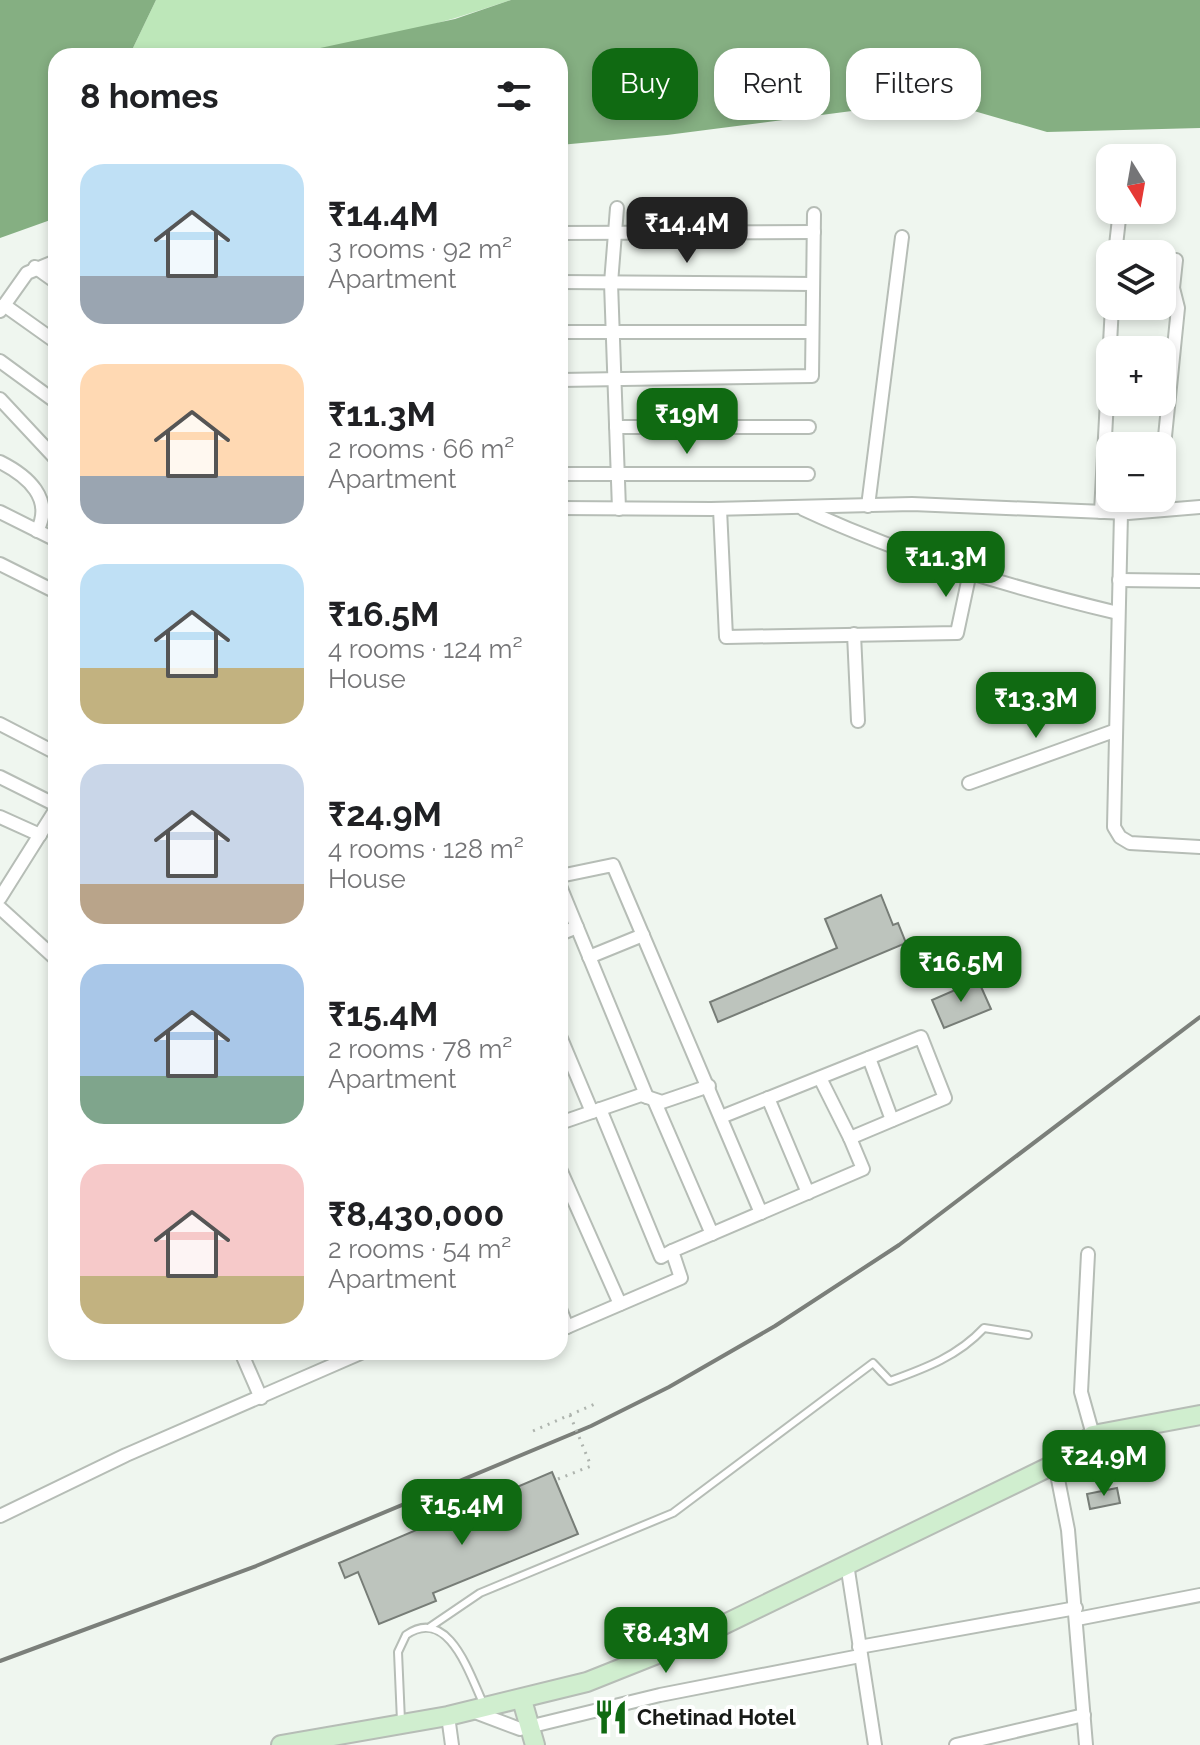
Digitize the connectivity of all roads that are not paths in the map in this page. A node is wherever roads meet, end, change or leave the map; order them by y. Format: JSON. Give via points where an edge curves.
{"nodes":[{"id":1,"x":617,"y":208,"type":"dead end"},
{"id":2,"x":814,"y":214,"type":"dead end"},
{"id":3,"x":615,"y":232,"type":"junction"},
{"id":4,"x":814,"y":232,"type":"junction"},
{"id":5,"x":568,"y":233,"type":"edge"},
{"id":6,"x":902,"y":237,"type":"dead end"},
{"id":7,"x":48,"y":263,"type":"edge"},
{"id":8,"x":35,"y":267,"type":"junction"},
{"id":9,"x":48,"y":276,"type":"edge"},
{"id":10,"x":568,"y":282,"type":"edge"},
{"id":11,"x":611,"y":283,"type":"junction"},
{"id":12,"x":813,"y":284,"type":"junction"},
{"id":13,"x":1176,"y":300,"type":"edge"},
{"id":14,"x":2,"y":308,"type":"edge"},
{"id":15,"x":1111,"y":320,"type":"edge"},
{"id":16,"x":568,"y":332,"type":"edge"},
{"id":17,"x":613,"y":332,"type":"junction"},
{"id":18,"x":812,"y":332,"type":"junction"},
{"id":19,"x":48,"y":337,"type":"edge"},
{"id":20,"x":0,"y":361,"type":"edge"},
{"id":21,"x":614,"y":378,"type":"junction"},
{"id":22,"x":568,"y":380,"type":"edge"},
{"id":23,"x":48,"y":396,"type":"edge"},
{"id":24,"x":0,"y":399,"type":"edge"},
{"id":25,"x":616,"y":427,"type":"junction"},
{"id":26,"x":809,"y":427,"type":"dead end"},
{"id":27,"x":1105,"y":432,"type":"edge"},
{"id":28,"x":1165,"y":432,"type":"edge"},
{"id":29,"x":48,"y":450,"type":"edge"},
{"id":30,"x":0,"y":462,"type":"edge"},
{"id":31,"x":568,"y":474,"type":"edge"},
{"id":32,"x":618,"y":474,"type":"junction"},
{"id":33,"x":808,"y":474,"type":"dead end"},
{"id":34,"x":1176,"y":505,"type":"edge"},
{"id":35,"x":868,"y":506,"type":"junction"},
{"id":36,"x":1200,"y":507,"type":"edge"},
{"id":37,"x":568,"y":508,"type":"edge"},
{"id":38,"x":801,"y":508,"type":"junction"},
{"id":39,"x":619,"y":509,"type":"junction"},
{"id":40,"x":720,"y":509,"type":"junction"},
{"id":41,"x":0,"y":512,"type":"edge"},
{"id":42,"x":1096,"y":512,"type":"edge"},
{"id":43,"x":1101,"y":512,"type":"edge"},
{"id":44,"x":1125,"y":512,"type":"edge"},
{"id":45,"x":1121,"y":513,"type":"junction"},
{"id":46,"x":37,"y":531,"type":"junction"},
{"id":47,"x":48,"y":536,"type":"edge"},
{"id":48,"x":0,"y":564,"type":"edge"},
{"id":49,"x":970,"y":572,"type":"junction"},
{"id":50,"x":1119,"y":580,"type":"junction"},
{"id":51,"x":1200,"y":581,"type":"edge"},
{"id":52,"x":48,"y":588,"type":"edge"},
{"id":53,"x":1118,"y":613,"type":"junction"},
{"id":54,"x":854,"y":634,"type":"junction"},
{"id":55,"x":858,"y":721,"type":"dead end"},
{"id":56,"x":0,"y":724,"type":"edge"},
{"id":57,"x":1114,"y":731,"type":"junction"},
{"id":58,"x":48,"y":749,"type":"edge"},
{"id":59,"x":0,"y":777,"type":"edge"},
{"id":60,"x":969,"y":783,"type":"dead end"},
{"id":61,"x":48,"y":803,"type":"edge"},
{"id":62,"x":0,"y":817,"type":"edge"},
{"id":63,"x":48,"y":821,"type":"edge"},
{"id":64,"x":40,"y":835,"type":"junction"},
{"id":65,"x":1200,"y":847,"type":"edge"},
{"id":66,"x":568,"y":874,"type":"edge"},
{"id":67,"x":0,"y":898,"type":"edge"},
{"id":68,"x":568,"y":905,"type":"edge"},
{"id":69,"x":0,"y":908,"type":"edge"},
{"id":70,"x":577,"y":927,"type":"junction"},
{"id":71,"x":568,"y":931,"type":"edge"},
{"id":72,"x":643,"y":935,"type":"junction"},
{"id":73,"x":48,"y":952,"type":"edge"},
{"id":74,"x":589,"y":957,"type":"junction"},
{"id":75,"x":568,"y":1053,"type":"edge"},
{"id":76,"x":869,"y":1058,"type":"junction"},
{"id":77,"x":820,"y":1078,"type":"junction"},
{"id":78,"x":709,"y":1086,"type":"junction"},
{"id":79,"x":650,"y":1098,"type":"junction"},
{"id":80,"x":768,"y":1098,"type":"junction"},
{"id":81,"x":596,"y":1111,"type":"junction"},
{"id":82,"x":721,"y":1117,"type":"junction"},
{"id":83,"x":568,"y":1120,"type":"edge"},
{"id":84,"x":892,"y":1120,"type":"junction"},
{"id":85,"x":850,"y":1138,"type":"junction"},
{"id":86,"x":568,"y":1187,"type":"edge"},
{"id":87,"x":808,"y":1193,"type":"junction"},
{"id":88,"x":761,"y":1213,"type":"junction"},
{"id":89,"x":712,"y":1234,"type":"junction"},
{"id":90,"x":672,"y":1251,"type":"junction"},
{"id":91,"x":1088,"y":1254,"type":"dead end"},
{"id":92,"x":620,"y":1304,"type":"junction"},
{"id":93,"x":568,"y":1326,"type":"edge"},
{"id":94,"x":1028,"y":1335,"type":"dead end"},
{"id":95,"x":244,"y":1360,"type":"edge"},
{"id":96,"x":345,"y":1360,"type":"edge"},
{"id":97,"x":261,"y":1398,"type":"junction"},
{"id":98,"x":1200,"y":1415,"type":"edge"},
{"id":99,"x":1093,"y":1435,"type":"junction"},
{"id":100,"x":1055,"y":1464,"type":"junction"},
{"id":101,"x":0,"y":1516,"type":"edge"},
{"id":102,"x":847,"y":1564,"type":"junction"},
{"id":103,"x":1200,"y":1595,"type":"edge"},
{"id":104,"x":1076,"y":1614,"type":"junction"},
{"id":105,"x":430,"y":1627,"type":"junction"},
{"id":106,"x":859,"y":1652,"type":"junction"},
{"id":107,"x":522,"y":1700,"type":"junction"},
{"id":108,"x":479,"y":1709,"type":"junction"},
{"id":109,"x":1084,"y":1715,"type":"junction"},
{"id":110,"x":448,"y":1716,"type":"junction"},
{"id":111,"x":401,"y":1724,"type":"junction"},
{"id":112,"x":532,"y":1736,"type":"edge"},
{"id":113,"x":281,"y":1745,"type":"edge"},
{"id":114,"x":452,"y":1745,"type":"edge"},
{"id":115,"x":875,"y":1745,"type":"edge"},
{"id":116,"x":956,"y":1745,"type":"edge"},
{"id":117,"x":1086,"y":1745,"type":"edge"}],
"edges":[{"from":1,"to":3,"type":"street"},
{"from":2,"to":4,"type":"street"},
{"from":3,"to":4,"type":"street"},
{"from":3,"to":5,"type":"street"},
{"from":3,"to":11,"type":"street"},
{"from":4,"to":12,"type":"street"},
{"from":6,"to":35,"type":"street"},
{"from":7,"to":8,"type":"street"},
{"from":8,"to":9,"type":"street"},
{"from":8,"to":14,"type":"street"},
{"from":10,"to":11,"type":"street"},
{"from":11,"to":12,"type":"street"},
{"from":11,"to":17,"type":"street"},
{"from":12,"to":18,"type":"street"},
{"from":13,"to":28,"type":"street"},
{"from":14,"to":19,"type":"street"},
{"from":15,"to":27,"type":"street"},
{"from":16,"to":17,"type":"street"},
{"from":17,"to":18,"type":"street"},
{"from":17,"to":21,"type":"street"},
{"from":18,"to":21,"type":"street","via":[[812,376]]},
{"from":20,"to":23,"type":"street"},
{"from":21,"to":22,"type":"street"},
{"from":21,"to":25,"type":"street"},
{"from":24,"to":29,"type":"street"},
{"from":25,"to":26,"type":"street"},
{"from":25,"to":32,"type":"street"},
{"from":30,"to":46,"type":"street","via":[[17,470],[45,505]]},
{"from":31,"to":32,"type":"street"},
{"from":32,"to":33,"type":"street"},
{"from":32,"to":39,"type":"street"},
{"from":34,"to":36,"type":"street"},
{"from":35,"to":38,"type":"street"},
{"from":35,"to":42,"type":"street"},
{"from":37,"to":39,"type":"street"},
{"from":38,"to":40,"type":"street"},
{"from":38,"to":49,"type":"street","via":[[858,535]]},
{"from":39,"to":40,"type":"street"},
{"from":40,"to":54,"type":"street","via":[[726,637]]},
{"from":41,"to":46,"type":"street"},
{"from":43,"to":45,"type":"street"},
{"from":44,"to":45,"type":"street"},
{"from":45,"to":50,"type":"street"},
{"from":46,"to":47,"type":"street"},
{"from":48,"to":52,"type":"street"},
{"from":49,"to":53,"type":"street"},
{"from":49,"to":54,"type":"street","via":[[957,633]]},
{"from":50,"to":51,"type":"street"},
{"from":50,"to":53,"type":"street"},
{"from":53,"to":57,"type":"street"},
{"from":54,"to":55,"type":"street"},
{"from":56,"to":58,"type":"street"},
{"from":57,"to":60,"type":"street"},
{"from":57,"to":65,"type":"street","via":[[1112,817],[1117,833],[1137,844]]},
{"from":59,"to":61,"type":"street"},
{"from":62,"to":64,"type":"street"},
{"from":63,"to":64,"type":"street"},
{"from":64,"to":67,"type":"street"},
{"from":66,"to":72,"type":"street","via":[[613,865]]},
{"from":68,"to":70,"type":"street"},
{"from":69,"to":73,"type":"street"},
{"from":70,"to":71,"type":"street"},
{"from":70,"to":74,"type":"street"},
{"from":72,"to":74,"type":"street"},
{"from":72,"to":78,"type":"street"},
{"from":74,"to":79,"type":"street"},
{"from":75,"to":81,"type":"street"},
{"from":76,"to":77,"type":"street"},
{"from":76,"to":84,"type":"street"},
{"from":76,"to":84,"type":"street","via":[[921,1037],[945,1098]]},
{"from":77,"to":80,"type":"street"},
{"from":77,"to":85,"type":"street"},
{"from":78,"to":79,"type":"street","via":[[662,1102]]},
{"from":78,"to":82,"type":"street"},
{"from":79,"to":81,"type":"street","via":[[641,1095]]},
{"from":79,"to":89,"type":"street"},
{"from":80,"to":82,"type":"street"},
{"from":80,"to":87,"type":"street"},
{"from":81,"to":83,"type":"street"},
{"from":81,"to":90,"type":"street","via":[[661,1257]]},
{"from":82,"to":88,"type":"street"},
{"from":84,"to":85,"type":"street"},
{"from":85,"to":87,"type":"street","via":[[863,1169]]},
{"from":86,"to":92,"type":"street"},
{"from":87,"to":88,"type":"street"},
{"from":88,"to":89,"type":"street"},
{"from":89,"to":90,"type":"street"},
{"from":90,"to":92,"type":"street","via":[[681,1278]]},
{"from":91,"to":99,"type":"street","via":[[1081,1392]]},
{"from":92,"to":93,"type":"street"},
{"from":94,"to":105,"type":"lane","via":[[984,1328],[933,1366],[890,1381],[873,1363],[673,1513],[480,1593]]},
{"from":95,"to":97,"type":"street"},
{"from":96,"to":97,"type":"street"},
{"from":97,"to":101,"type":"street"},
{"from":98,"to":99,"type":"main road"},
{"from":99,"to":100,"type":"main road"},
{"from":100,"to":102,"type":"main road"},
{"from":100,"to":104,"type":"street"},
{"from":102,"to":106,"type":"street"},
{"from":102,"to":107,"type":"main road","via":[[690,1641],[587,1682]]},
{"from":103,"to":104,"type":"street"},
{"from":104,"to":106,"type":"street"},
{"from":104,"to":109,"type":"street"},
{"from":105,"to":108,"type":"lane","via":[[453,1643]]},
{"from":105,"to":111,"type":"lane","via":[[414,1629],[401,1642]]},
{"from":106,"to":112,"type":"street","via":[[660,1695]]},
{"from":106,"to":115,"type":"street"},
{"from":107,"to":108,"type":"main road"},
{"from":107,"to":112,"type":"main road"},
{"from":108,"to":110,"type":"main road"},
{"from":108,"to":112,"type":"street","via":[[495,1723]]},
{"from":109,"to":116,"type":"street"},
{"from":109,"to":117,"type":"street"},
{"from":110,"to":111,"type":"main road"},
{"from":110,"to":114,"type":"street"},
{"from":111,"to":113,"type":"main road"}]}
